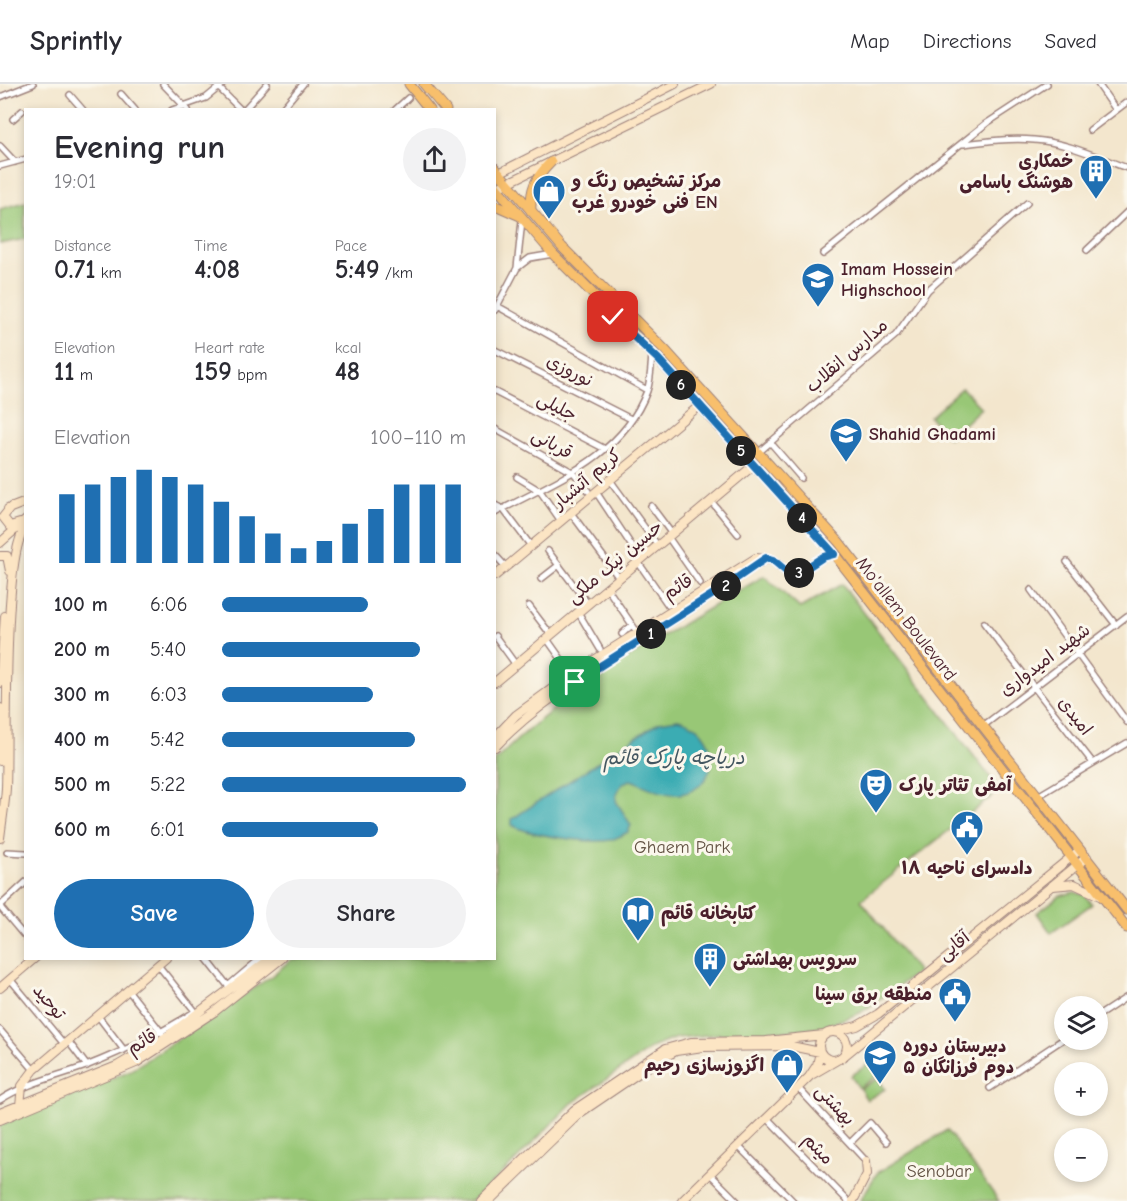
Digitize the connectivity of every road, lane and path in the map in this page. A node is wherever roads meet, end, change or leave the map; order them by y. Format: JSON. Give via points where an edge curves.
{"nodes":[{"id":1,"x":33,"y":84,"type":"edge"},
{"id":2,"x":163,"y":84,"type":"edge"},
{"id":3,"x":267,"y":84,"type":"edge"},
{"id":4,"x":303,"y":84,"type":"edge"},
{"id":5,"x":409,"y":84,"type":"edge"},
{"id":6,"x":424,"y":84,"type":"edge"},
{"id":7,"x":677,"y":84,"type":"edge"},
{"id":8,"x":691,"y":84,"type":"edge"},
{"id":9,"x":711,"y":84,"type":"edge"},
{"id":10,"x":1047,"y":84,"type":"edge"},
{"id":11,"x":1098,"y":84,"type":"edge"},
{"id":12,"x":219,"y":85,"type":"edge"},
{"id":13,"x":665,"y":89,"type":"junction"},
{"id":14,"x":698,"y":90,"type":"junction"},
{"id":15,"x":120,"y":94,"type":"dead end"},
{"id":16,"x":70,"y":95,"type":"dead end"},
{"id":17,"x":686,"y":96,"type":"junction"},
{"id":18,"x":0,"y":97,"type":"edge"},
{"id":19,"x":408,"y":98,"type":"dead end"},
{"id":20,"x":1127,"y":102,"type":"edge"},
{"id":21,"x":672,"y":103,"type":"junction"},
{"id":22,"x":80,"y":108,"type":"edge"},
{"id":23,"x":133,"y":108,"type":"edge"},
{"id":24,"x":186,"y":108,"type":"edge"},
{"id":25,"x":240,"y":108,"type":"edge"},
{"id":26,"x":244,"y":108,"type":"edge"},
{"id":27,"x":283,"y":108,"type":"edge"},
{"id":28,"x":397,"y":108,"type":"edge"},
{"id":29,"x":428,"y":108,"type":"edge"},
{"id":30,"x":444,"y":108,"type":"edge"},
{"id":31,"x":1116,"y":110,"type":"junction"},
{"id":32,"x":22,"y":111,"type":"edge"},
{"id":33,"x":13,"y":119,"type":"dead end"},
{"id":34,"x":1090,"y":130,"type":"dead end"},
{"id":35,"x":962,"y":144,"type":"junction"},
{"id":36,"x":0,"y":146,"type":"edge"},
{"id":37,"x":24,"y":160,"type":"edge"},
{"id":38,"x":15,"y":162,"type":"junction"},
{"id":39,"x":550,"y":162,"type":"junction"},
{"id":40,"x":0,"y":166,"type":"edge"},
{"id":41,"x":1127,"y":168,"type":"edge"},
{"id":42,"x":496,"y":172,"type":"edge"},
{"id":43,"x":508,"y":183,"type":"junction"},
{"id":44,"x":496,"y":188,"type":"edge"},
{"id":45,"x":1027,"y":203,"type":"dead end"},
{"id":46,"x":496,"y":205,"type":"edge"},
{"id":47,"x":531,"y":211,"type":"junction"},
{"id":48,"x":1127,"y":212,"type":"edge"},
{"id":49,"x":521,"y":217,"type":"junction"},
{"id":50,"x":1088,"y":250,"type":"dead end"},
{"id":51,"x":553,"y":254,"type":"junction"},
{"id":52,"x":823,"y":254,"type":"dead end"},
{"id":53,"x":517,"y":268,"type":"junction"},
{"id":54,"x":496,"y":308,"type":"edge"},
{"id":55,"x":496,"y":351,"type":"edge"},
{"id":56,"x":652,"y":354,"type":"junction"},
{"id":57,"x":647,"y":390,"type":"junction"},
{"id":58,"x":496,"y":393,"type":"edge"},
{"id":59,"x":699,"y":406,"type":"junction"},
{"id":60,"x":631,"y":419,"type":"junction"},
{"id":61,"x":496,"y":430,"type":"edge"},
{"id":62,"x":770,"y":442,"type":"junction"},
{"id":63,"x":605,"y":449,"type":"junction"},
{"id":64,"x":759,"y":452,"type":"junction"},
{"id":65,"x":754,"y":465,"type":"junction"},
{"id":66,"x":574,"y":473,"type":"junction"},
{"id":67,"x":517,"y":477,"type":"dead end"},
{"id":68,"x":801,"y":478,"type":"dead end"},
{"id":69,"x":610,"y":480,"type":"junction"},
{"id":70,"x":540,"y":491,"type":"junction"},
{"id":71,"x":592,"y":492,"type":"junction"},
{"id":72,"x":711,"y":501,"type":"junction"},
{"id":73,"x":24,"y":503,"type":"edge"},
{"id":74,"x":496,"y":506,"type":"edge"},
{"id":75,"x":651,"y":506,"type":"dead end"},
{"id":76,"x":11,"y":507,"type":"junction"},
{"id":77,"x":503,"y":509,"type":"junction"},
{"id":78,"x":496,"y":512,"type":"edge"},
{"id":79,"x":570,"y":513,"type":"junction"},
{"id":80,"x":0,"y":515,"type":"edge"},
{"id":81,"x":561,"y":521,"type":"junction"},
{"id":82,"x":24,"y":524,"type":"edge"},
{"id":83,"x":738,"y":534,"type":"dead end"},
{"id":84,"x":670,"y":535,"type":"junction"},
{"id":85,"x":0,"y":543,"type":"edge"},
{"id":86,"x":531,"y":546,"type":"junction"},
{"id":87,"x":658,"y":546,"type":"junction"},
{"id":88,"x":548,"y":551,"type":"dead end"},
{"id":89,"x":834,"y":554,"type":"junction"},
{"id":90,"x":0,"y":556,"type":"edge"},
{"id":91,"x":496,"y":556,"type":"edge"},
{"id":92,"x":766,"y":558,"type":"junction"},
{"id":93,"x":639,"y":561,"type":"junction"},
{"id":94,"x":1067,"y":562,"type":"dead end"},
{"id":95,"x":558,"y":565,"type":"junction"},
{"id":96,"x":506,"y":567,"type":"junction"},
{"id":97,"x":496,"y":575,"type":"edge"},
{"id":98,"x":619,"y":578,"type":"junction"},
{"id":99,"x":541,"y":579,"type":"dead end"},
{"id":100,"x":700,"y":583,"type":"dead end"},
{"id":101,"x":607,"y":588,"type":"junction"},
{"id":102,"x":1031,"y":590,"type":"dead end"},
{"id":103,"x":588,"y":604,"type":"junction"},
{"id":104,"x":668,"y":605,"type":"dead end"},
{"id":105,"x":529,"y":606,"type":"dead end"},
{"id":106,"x":578,"y":612,"type":"junction"},
{"id":107,"x":1127,"y":616,"type":"edge"},
{"id":108,"x":984,"y":623,"type":"dead end"},
{"id":109,"x":1116,"y":625,"type":"junction"},
{"id":110,"x":622,"y":633,"type":"dead end"},
{"id":111,"x":496,"y":637,"type":"edge"},
{"id":112,"x":549,"y":637,"type":"junction"},
{"id":113,"x":2,"y":638,"type":"edge"},
{"id":114,"x":600,"y":649,"type":"dead end"},
{"id":115,"x":1078,"y":654,"type":"junction"},
{"id":116,"x":516,"y":664,"type":"junction"},
{"id":117,"x":569,"y":670,"type":"dead end"},
{"id":118,"x":496,"y":681,"type":"edge"},
{"id":119,"x":0,"y":683,"type":"edge"},
{"id":120,"x":1034,"y":687,"type":"junction"},
{"id":121,"x":0,"y":708,"type":"edge"},
{"id":122,"x":1127,"y":722,"type":"edge"},
{"id":123,"x":981,"y":727,"type":"junction"},
{"id":124,"x":496,"y":736,"type":"edge"},
{"id":125,"x":1127,"y":743,"type":"edge"},
{"id":126,"x":496,"y":746,"type":"edge"},
{"id":127,"x":0,"y":761,"type":"edge"},
{"id":128,"x":1093,"y":763,"type":"junction"},
{"id":129,"x":1038,"y":796,"type":"junction"},
{"id":130,"x":0,"y":838,"type":"edge"},
{"id":131,"x":1062,"y":846,"type":"junction"},
{"id":132,"x":7,"y":852,"type":"dead end"},
{"id":133,"x":24,"y":853,"type":"edge"},
{"id":134,"x":1084,"y":853,"type":"junction"},
{"id":135,"x":1074,"y":861,"type":"junction"},
{"id":136,"x":1059,"y":867,"type":"junction"},
{"id":137,"x":24,"y":884,"type":"edge"},
{"id":138,"x":1049,"y":887,"type":"junction"},
{"id":139,"x":1100,"y":896,"type":"junction"},
{"id":140,"x":0,"y":907,"type":"edge"},
{"id":141,"x":1127,"y":910,"type":"edge"},
{"id":142,"x":1127,"y":928,"type":"edge"},
{"id":143,"x":24,"y":936,"type":"edge"},
{"id":144,"x":33,"y":960,"type":"edge"},
{"id":145,"x":164,"y":960,"type":"edge"},
{"id":146,"x":208,"y":960,"type":"edge"},
{"id":147,"x":258,"y":960,"type":"edge"},
{"id":148,"x":268,"y":960,"type":"edge"},
{"id":149,"x":279,"y":960,"type":"edge"},
{"id":150,"x":158,"y":965,"type":"junction"},
{"id":151,"x":10,"y":979,"type":"junction"},
{"id":152,"x":228,"y":986,"type":"junction"},
{"id":153,"x":0,"y":988,"type":"edge"},
{"id":154,"x":128,"y":990,"type":"junction"},
{"id":155,"x":1127,"y":997,"type":"edge"},
{"id":156,"x":1108,"y":1009,"type":"edge"},
{"id":157,"x":195,"y":1011,"type":"junction"},
{"id":158,"x":98,"y":1016,"type":"junction"},
{"id":159,"x":0,"y":1030,"type":"edge"},
{"id":160,"x":833,"y":1032,"type":"junction"},
{"id":161,"x":162,"y":1033,"type":"junction"},
{"id":162,"x":824,"y":1035,"type":"junction"},
{"id":163,"x":66,"y":1042,"type":"junction"},
{"id":164,"x":766,"y":1044,"type":"junction"},
{"id":165,"x":1054,"y":1045,"type":"edge"},
{"id":166,"x":124,"y":1050,"type":"junction"},
{"id":167,"x":820,"y":1052,"type":"junction"},
{"id":168,"x":838,"y":1058,"type":"junction"},
{"id":169,"x":87,"y":1065,"type":"junction"},
{"id":170,"x":34,"y":1070,"type":"junction"},
{"id":171,"x":809,"y":1077,"type":"junction"},
{"id":172,"x":22,"y":1086,"type":"junction"},
{"id":173,"x":798,"y":1088,"type":"junction"},
{"id":174,"x":990,"y":1088,"type":"dead end"},
{"id":175,"x":0,"y":1100,"type":"edge"},
{"id":176,"x":20,"y":1105,"type":"junction"},
{"id":177,"x":0,"y":1113,"type":"edge"},
{"id":178,"x":767,"y":1118,"type":"junction"},
{"id":179,"x":0,"y":1120,"type":"edge"},
{"id":180,"x":886,"y":1142,"type":"dead end"},
{"id":181,"x":850,"y":1143,"type":"junction"},
{"id":182,"x":738,"y":1146,"type":"junction"},
{"id":183,"x":866,"y":1161,"type":"joint"},
{"id":184,"x":710,"y":1174,"type":"junction"},
{"id":185,"x":481,"y":1201,"type":"edge"},
{"id":186,"x":489,"y":1201,"type":"edge"},
{"id":187,"x":682,"y":1201,"type":"edge"},
{"id":188,"x":737,"y":1201,"type":"edge"},
{"id":189,"x":793,"y":1201,"type":"edge"},
{"id":190,"x":848,"y":1201,"type":"edge"},
{"id":191,"x":853,"y":1201,"type":"edge"}],
"edges":[{"from":1,"to":18,"type":"street"},
{"from":2,"to":24,"type":"street"},
{"from":3,"to":26,"type":"street"},
{"from":4,"to":27,"type":"street"},
{"from":5,"to":29,"type":"main road"},
{"from":6,"to":30,"type":"main road"},
{"from":7,"to":13,"type":"main road"},
{"from":7,"to":17,"type":"main road"},
{"from":8,"to":14,"type":"main road"},
{"from":9,"to":14,"type":"main road"},
{"from":10,"to":35,"type":"street"},
{"from":11,"to":31,"type":"street"},
{"from":12,"to":24,"type":"street","via":[[206,98]]},
{"from":12,"to":25,"type":"street"},
{"from":13,"to":21,"type":"main road"},
{"from":13,"to":42,"type":"main road"},
{"from":14,"to":17,"type":"main road"},
{"from":15,"to":23,"type":"street"},
{"from":16,"to":22,"type":"street"},
{"from":17,"to":21,"type":"main road"},
{"from":19,"to":28,"type":"street"},
{"from":20,"to":31,"type":"street"},
{"from":21,"to":39,"type":"main road"},
{"from":31,"to":34,"type":"street"},
{"from":32,"to":33,"type":"street"},
{"from":35,"to":41,"type":"street","via":[[1035,140]]},
{"from":35,"to":52,"type":"street"},
{"from":36,"to":38,"type":"street"},
{"from":37,"to":38,"type":"street"},
{"from":38,"to":40,"type":"street"},
{"from":39,"to":43,"type":"main road"},
{"from":39,"to":47,"type":"main road","via":[[534,181]]},
{"from":42,"to":43,"type":"main road","name":"Mo'allem Boulevard"},
{"from":43,"to":44,"type":"main road"},
{"from":43,"to":47,"type":"main road","name":"Mo'allem Boulevard"},
{"from":44,"to":49,"type":"main road","name":"Mo'allem Boulevard"},
{"from":45,"to":62,"type":"street","name":"مدارس انقلاب","via":[[928,290],[896,335]]},
{"from":46,"to":49,"type":"main road"},
{"from":47,"to":64,"type":"main road","name":"Mo'allem Boulevard"},
{"from":48,"to":50,"type":"street"},
{"from":49,"to":51,"type":"main road","name":"Mo'allem Boulevard"},
{"from":49,"to":53,"type":"street"},
{"from":51,"to":53,"type":"street","via":[[530,258]]},
{"from":51,"to":56,"type":"main road","name":"Mo'allem Boulevard"},
{"from":53,"to":54,"type":"street"},
{"from":54,"to":57,"type":"street"},
{"from":55,"to":60,"type":"street","name":"نوروزی"},
{"from":56,"to":57,"type":"street"},
{"from":56,"to":59,"type":"main road","name":"Mo'allem Boulevard"},
{"from":57,"to":60,"type":"street"},
{"from":58,"to":63,"type":"street","name":"جلیلی"},
{"from":59,"to":65,"type":"main road","name":"Mo'allem Boulevard"},
{"from":59,"to":69,"type":"main road","name":"کریم آتشبار"},
{"from":60,"to":63,"type":"street"},
{"from":61,"to":66,"type":"street","name":"قربانی"},
{"from":62,"to":64,"type":"street","name":"مدارس انقلاب"},
{"from":62,"to":68,"type":"street"},
{"from":63,"to":66,"type":"street"},
{"from":64,"to":123,"type":"main road","name":"Mo'allem Boulevard","via":[[839,542]]},
{"from":65,"to":72,"type":"main road","name":"حسین نیک ملکی"},
{"from":65,"to":89,"type":"main road","name":"Mo'allem Boulevard"},
{"from":66,"to":70,"type":"street"},
{"from":66,"to":71,"type":"street","name":"قربانی"},
{"from":67,"to":70,"type":"street"},
{"from":69,"to":71,"type":"main road","name":"کریم آتشبار"},
{"from":69,"to":87,"type":"street"},
{"from":70,"to":77,"type":"street"},
{"from":70,"to":81,"type":"street"},
{"from":71,"to":79,"type":"main road","name":"کریم آتشبار"},
{"from":71,"to":93,"type":"street","name":"قربانی"},
{"from":72,"to":83,"type":"street"},
{"from":72,"to":84,"type":"main road","name":"حسین نیک ملکی"},
{"from":73,"to":76,"type":"main road"},
{"from":74,"to":77,"type":"street"},
{"from":75,"to":84,"type":"street"},
{"from":76,"to":80,"type":"main road"},
{"from":76,"to":82,"type":"main road","via":[[4,521],[10,526]]},
{"from":77,"to":78,"type":"street"},
{"from":77,"to":86,"type":"street"},
{"from":79,"to":81,"type":"main road","name":"کریم آتشبار"},
{"from":79,"to":98,"type":"street"},
{"from":81,"to":86,"type":"main road","name":"کریم آتشبار"},
{"from":82,"to":85,"type":"main road"},
{"from":82,"to":130,"type":"main road","via":[[17,545],[12,588],[6,688],[6,790]]},
{"from":84,"to":87,"type":"main road","name":"حسین نیک ملکی"},
{"from":84,"to":100,"type":"street"},
{"from":86,"to":96,"type":"main road","name":"کریم آتشبار"},
{"from":87,"to":93,"type":"main road","name":"حسین نیک ملکی"},
{"from":88,"to":95,"type":"street"},
{"from":89,"to":92,"type":"main road","via":[[793,577]]},
{"from":89,"to":131,"type":"main road","name":"Mo'allem Boulevard"},
{"from":90,"to":113,"type":"main road","via":[[7,556],[10,565]]},
{"from":91,"to":96,"type":"street"},
{"from":92,"to":124,"type":"main road","name":"قائم","via":[[756,558],[713,583],[603,653],[516,715]]},
{"from":92,"to":126,"type":"main road","name":"قائم","via":[[575,682],[523,720]]},
{"from":93,"to":98,"type":"main road","name":"حسین نیک ملکی"},
{"from":93,"to":104,"type":"street","name":"قربانی"},
{"from":94,"to":109,"type":"street"},
{"from":95,"to":99,"type":"street"},
{"from":95,"to":103,"type":"street"},
{"from":96,"to":97,"type":"main road","name":"کریم آتشبار"},
{"from":98,"to":101,"type":"main road","name":"حسین نیک ملکی"},
{"from":101,"to":103,"type":"main road","name":"حسین نیک ملکی"},
{"from":101,"to":110,"type":"street","via":[[633,627]]},
{"from":102,"to":115,"type":"street"},
{"from":103,"to":106,"type":"main road","name":"حسین نیک ملکی"},
{"from":105,"to":112,"type":"street"},
{"from":106,"to":112,"type":"main road","name":"حسین نیک ملکی"},
{"from":106,"to":114,"type":"street"},
{"from":107,"to":109,"type":"street","name":"شهيد امیدواری"},
{"from":108,"to":120,"type":"street","name":"امیدی"},
{"from":109,"to":115,"type":"street","name":"شهيد امیدواری"},
{"from":111,"to":116,"type":"street"},
{"from":112,"to":116,"type":"main road","name":"حسین نیک ملکی"},
{"from":112,"to":117,"type":"street"},
{"from":113,"to":119,"type":"main road"},
{"from":115,"to":120,"type":"street","name":"شهيد امیدواری"},
{"from":115,"to":122,"type":"street"},
{"from":116,"to":118,"type":"main road","name":"حسین نیک ملکی"},
{"from":120,"to":123,"type":"street","name":"شهيد امیدواری"},
{"from":120,"to":128,"type":"street","name":"امیدی"},
{"from":121,"to":127,"type":"main road"},
{"from":123,"to":129,"type":"main road","name":"Mo'allem Boulevard"},
{"from":125,"to":128,"type":"street"},
{"from":128,"to":129,"type":"street"},
{"from":129,"to":134,"type":"main road","name":"Mo'allem Boulevard"},
{"from":131,"to":135,"type":"main road","name":"Mo'allem Boulevard"},
{"from":131,"to":136,"type":"main road"},
{"from":132,"to":133,"type":"street"},
{"from":134,"to":135,"type":"main road","name":"آقایی"},
{"from":134,"to":141,"type":"main road","name":"Mo'allem Boulevard"},
{"from":135,"to":136,"type":"main road","name":"آقایی"},
{"from":135,"to":138,"type":"main road","name":"آقایی"},
{"from":135,"to":139,"type":"main road","name":"Mo'allem Boulevard"},
{"from":136,"to":160,"type":"main road","name":"آقایی","via":[[878,1014],[857,1026]]},
{"from":137,"to":140,"type":"street"},
{"from":138,"to":139,"type":"main road","via":[[1074,884]]},
{"from":138,"to":168,"type":"main road","name":"آقایی"},
{"from":139,"to":142,"type":"main road","name":"Mo'allem Boulevard"},
{"from":140,"to":143,"type":"street"},
{"from":144,"to":151,"type":"main road"},
{"from":145,"to":150,"type":"main road"},
{"from":146,"to":152,"type":"street"},
{"from":147,"to":152,"type":"street"},
{"from":148,"to":176,"type":"main road","name":"قائم","via":[[166,1037],[117,1066]]},
{"from":149,"to":179,"type":"main road","name":"قائم","via":[[214,1012],[136,1063]]},
{"from":150,"to":154,"type":"main road"},
{"from":150,"to":157,"type":"street"},
{"from":151,"to":153,"type":"main road"},
{"from":151,"to":163,"type":"street","name":"توحید"},
{"from":152,"to":157,"type":"street"},
{"from":154,"to":158,"type":"main road"},
{"from":154,"to":161,"type":"street"},
{"from":155,"to":156,"type":"street"},
{"from":157,"to":161,"type":"street"},
{"from":158,"to":163,"type":"main road"},
{"from":158,"to":166,"type":"street"},
{"from":159,"to":170,"type":"street"},
{"from":160,"to":162,"type":"main road"},
{"from":160,"to":168,"type":"main road","via":[[846,1043],[845,1052]]},
{"from":161,"to":166,"type":"street"},
{"from":162,"to":164,"type":"main road"},
{"from":162,"to":167,"type":"main road","via":[[819,1043]]},
{"from":163,"to":169,"type":"street","name":"توحید"},
{"from":163,"to":170,"type":"main road"},
{"from":164,"to":167,"type":"main road"},
{"from":164,"to":185,"type":"main road","via":[[691,1042],[652,1056],[574,1110]]},
{"from":164,"to":186,"type":"main road","via":[[691,1047],[664,1056],[580,1113]]},
{"from":165,"to":174,"type":"street"},
{"from":166,"to":169,"type":"street"},
{"from":167,"to":168,"type":"main road","via":[[826,1058]]},
{"from":167,"to":171,"type":"main road","name":"آقایی"},
{"from":168,"to":171,"type":"main road","name":"آقایی"},
{"from":169,"to":172,"type":"street"},
{"from":170,"to":172,"type":"main road"},
{"from":171,"to":173,"type":"main road","name":"آقایی"},
{"from":172,"to":175,"type":"street"},
{"from":172,"to":176,"type":"main road"},
{"from":173,"to":178,"type":"main road","name":"آقایی"},
{"from":173,"to":181,"type":"street","name":"بهشتی"},
{"from":176,"to":177,"type":"main road","name":"قائم"},
{"from":178,"to":182,"type":"main road","name":"آقایی"},
{"from":178,"to":190,"type":"street","name":"میثم"},
{"from":180,"to":181,"type":"street","name":"بهشتی","via":[[870,1123]]},
{"from":181,"to":183,"type":"street","name":"بهشتی"},
{"from":182,"to":184,"type":"main road","name":"آقایی"},
{"from":182,"to":189,"type":"street"},
{"from":183,"to":191,"type":"main road","via":[[867,1174]]},
{"from":184,"to":187,"type":"main road","name":"آقایی"},
{"from":184,"to":188,"type":"street"}]}
